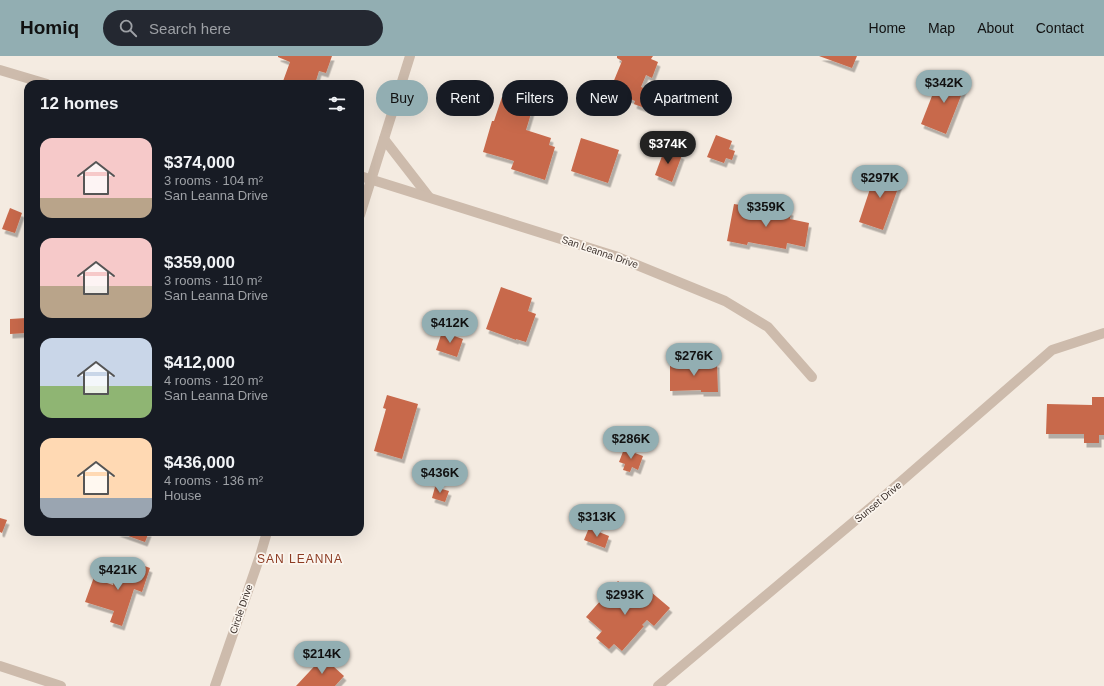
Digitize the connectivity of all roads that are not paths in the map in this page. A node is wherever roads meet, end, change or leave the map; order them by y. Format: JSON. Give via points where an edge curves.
{"nodes":[{"id":1,"x":410,"y":56,"type":"edge"},
{"id":2,"x":0,"y":70,"type":"edge"},
{"id":3,"x":34,"y":80,"type":"edge"},
{"id":4,"x":384,"y":139,"type":"junction"},
{"id":5,"x":364,"y":177,"type":"edge"},
{"id":6,"x":371,"y":179,"type":"junction"},
{"id":7,"x":429,"y":197,"type":"junction"},
{"id":8,"x":364,"y":203,"type":"edge"},
{"id":9,"x":1104,"y":333,"type":"edge"},
{"id":10,"x":812,"y":377,"type":"dead end"},
{"id":11,"x":266,"y":536,"type":"edge"},
{"id":12,"x":0,"y":666,"type":"edge"},
{"id":13,"x":61,"y":686,"type":"edge"},
{"id":14,"x":214,"y":686,"type":"edge"},
{"id":15,"x":658,"y":686,"type":"edge"}],
"edges":[{"from":1,"to":4,"type":"street"},
{"from":2,"to":3,"type":"street"},
{"from":4,"to":6,"type":"street"},
{"from":4,"to":7,"type":"street"},
{"from":5,"to":6,"type":"street","name":"San Leanna Drive"},
{"from":6,"to":7,"type":"street","name":"San Leanna Drive"},
{"from":6,"to":8,"type":"street"},
{"from":7,"to":10,"type":"street","name":"San Leanna Drive","via":[[615,256],[725,301],[768,327]]},
{"from":9,"to":15,"type":"street","name":"Sunset Drive","via":[[1052,350],[882,498]]},
{"from":11,"to":14,"type":"street","name":"Circle Drive"},
{"from":12,"to":13,"type":"street"}]}
